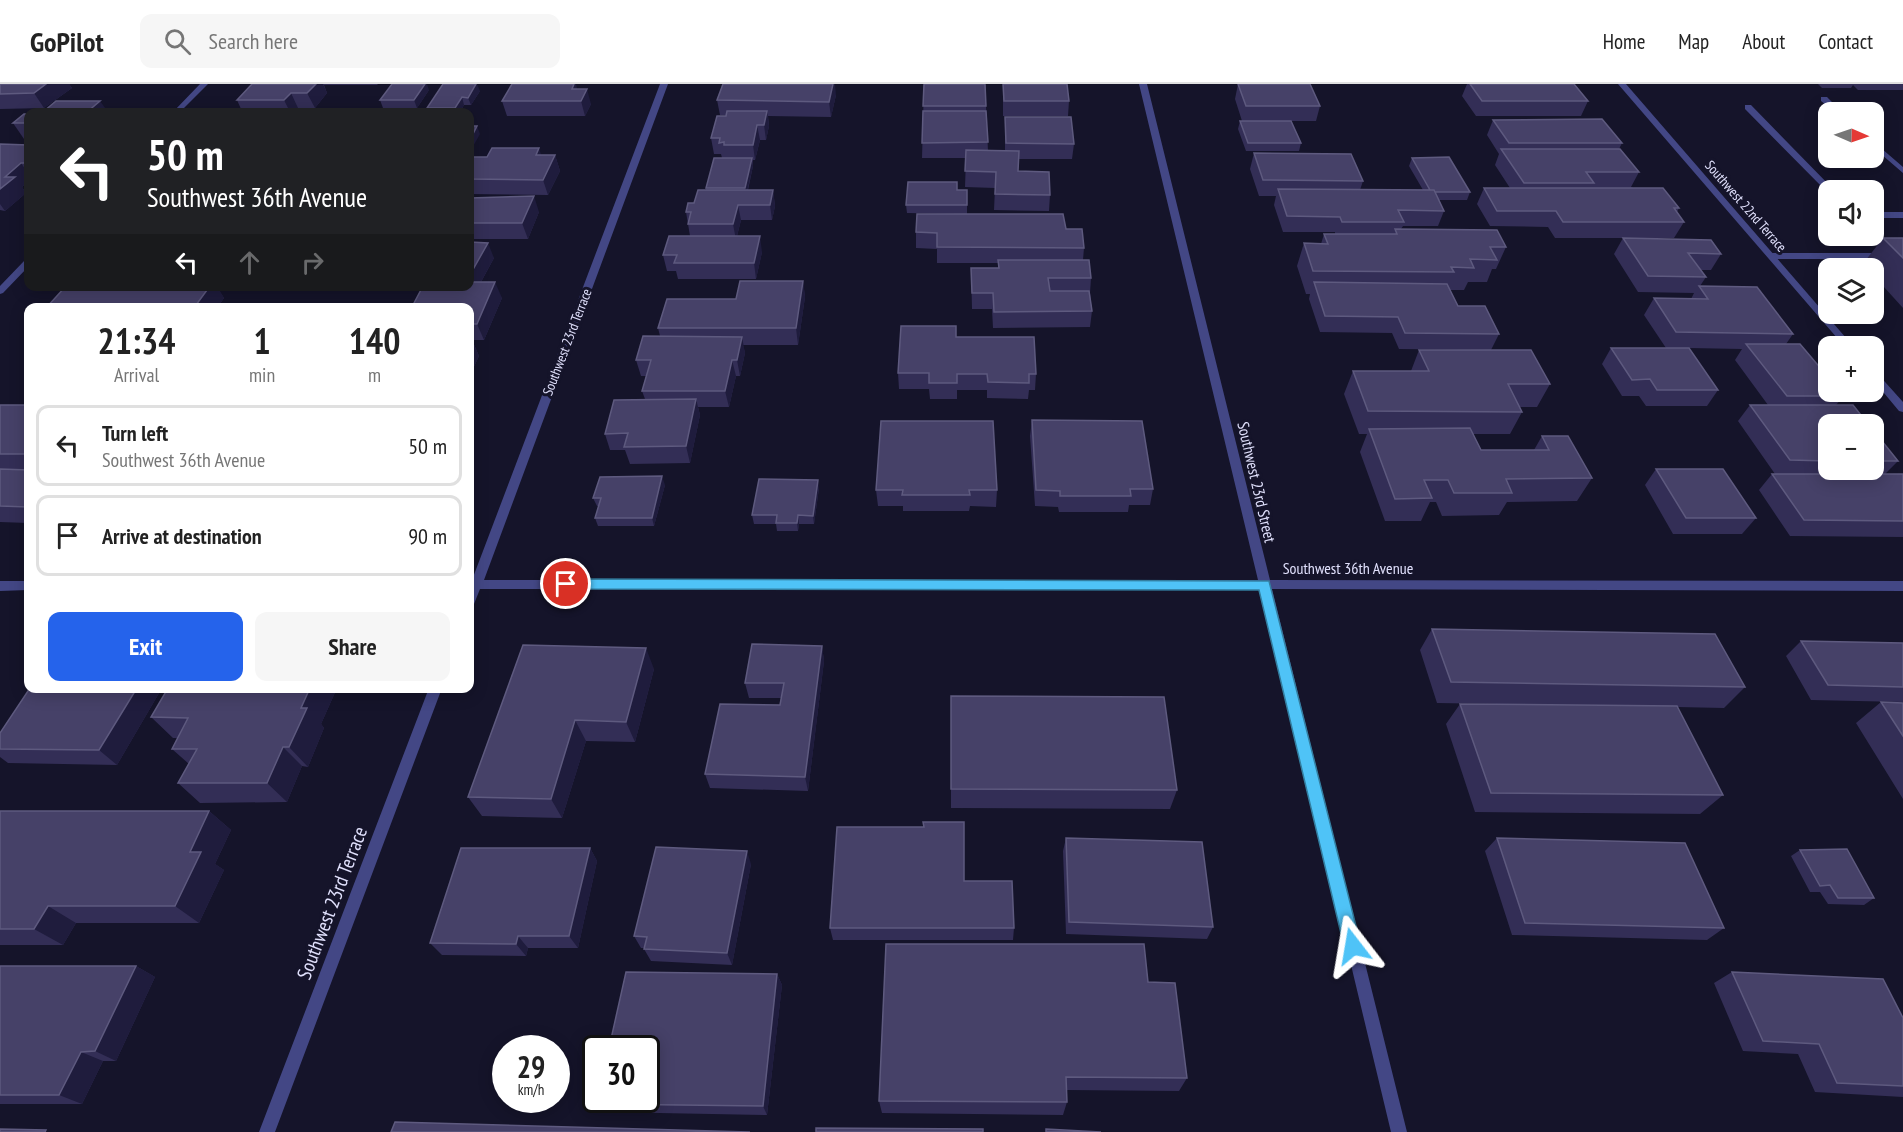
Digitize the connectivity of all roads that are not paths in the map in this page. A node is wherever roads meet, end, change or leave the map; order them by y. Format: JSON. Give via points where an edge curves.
{"nodes":[{"id":1,"x":204,"y":84,"type":"edge"},
{"id":2,"x":664,"y":84,"type":"edge"},
{"id":3,"x":1143,"y":84,"type":"edge"},
{"id":4,"x":1622,"y":84,"type":"edge"},
{"id":5,"x":1824,"y":99,"type":"dead end"},
{"id":6,"x":1827,"y":102,"type":"edge"},
{"id":7,"x":1748,"y":107,"type":"dead end"},
{"id":8,"x":180,"y":108,"type":"edge"},
{"id":9,"x":1884,"y":153,"type":"edge"},
{"id":10,"x":1903,"y":171,"type":"edge"},
{"id":11,"x":1820,"y":180,"type":"edge"},
{"id":12,"x":1884,"y":215,"type":"edge"},
{"id":13,"x":1903,"y":215,"type":"edge"},
{"id":14,"x":1771,"y":256,"type":"junction"},
{"id":15,"x":1903,"y":256,"type":"edge"},
{"id":16,"x":24,"y":266,"type":"edge"},
{"id":17,"x":0,"y":291,"type":"edge"},
{"id":18,"x":1840,"y":336,"type":"edge"},
{"id":19,"x":1884,"y":387,"type":"edge"},
{"id":20,"x":1903,"y":409,"type":"edge"},
{"id":21,"x":474,"y":580,"type":"edge"},
{"id":22,"x":474,"y":585,"type":"edge"},
{"id":23,"x":1264,"y":585,"type":"junction"},
{"id":24,"x":0,"y":586,"type":"edge"},
{"id":25,"x":24,"y":586,"type":"edge"},
{"id":26,"x":1903,"y":586,"type":"edge"},
{"id":27,"x":434,"y":693,"type":"edge"},
{"id":28,"x":267,"y":1132,"type":"edge"},
{"id":29,"x":1399,"y":1132,"type":"edge"}],
"edges":[{"from":1,"to":8,"type":"street"},
{"from":2,"to":21,"type":"street","name":"Southwest 23rd Terrace"},
{"from":3,"to":23,"type":"street","name":"Southwest 23rd Street"},
{"from":4,"to":14,"type":"street","name":"Southwest 22nd Terrace"},
{"from":5,"to":6,"type":"street"},
{"from":7,"to":11,"type":"street"},
{"from":9,"to":10,"type":"street"},
{"from":12,"to":13,"type":"street"},
{"from":14,"to":15,"type":"street"},
{"from":14,"to":18,"type":"street","name":"Southwest 22nd Terrace"},
{"from":16,"to":17,"type":"street"},
{"from":19,"to":20,"type":"street"},
{"from":22,"to":23,"type":"street","name":"Southwest 36th Avenue"},
{"from":23,"to":26,"type":"street","name":"Southwest 36th Avenue"},
{"from":23,"to":29,"type":"street","name":"Southwest 23rd Street"},
{"from":24,"to":25,"type":"street"},
{"from":27,"to":28,"type":"street","name":"Southwest 23rd Terrace"}]}
